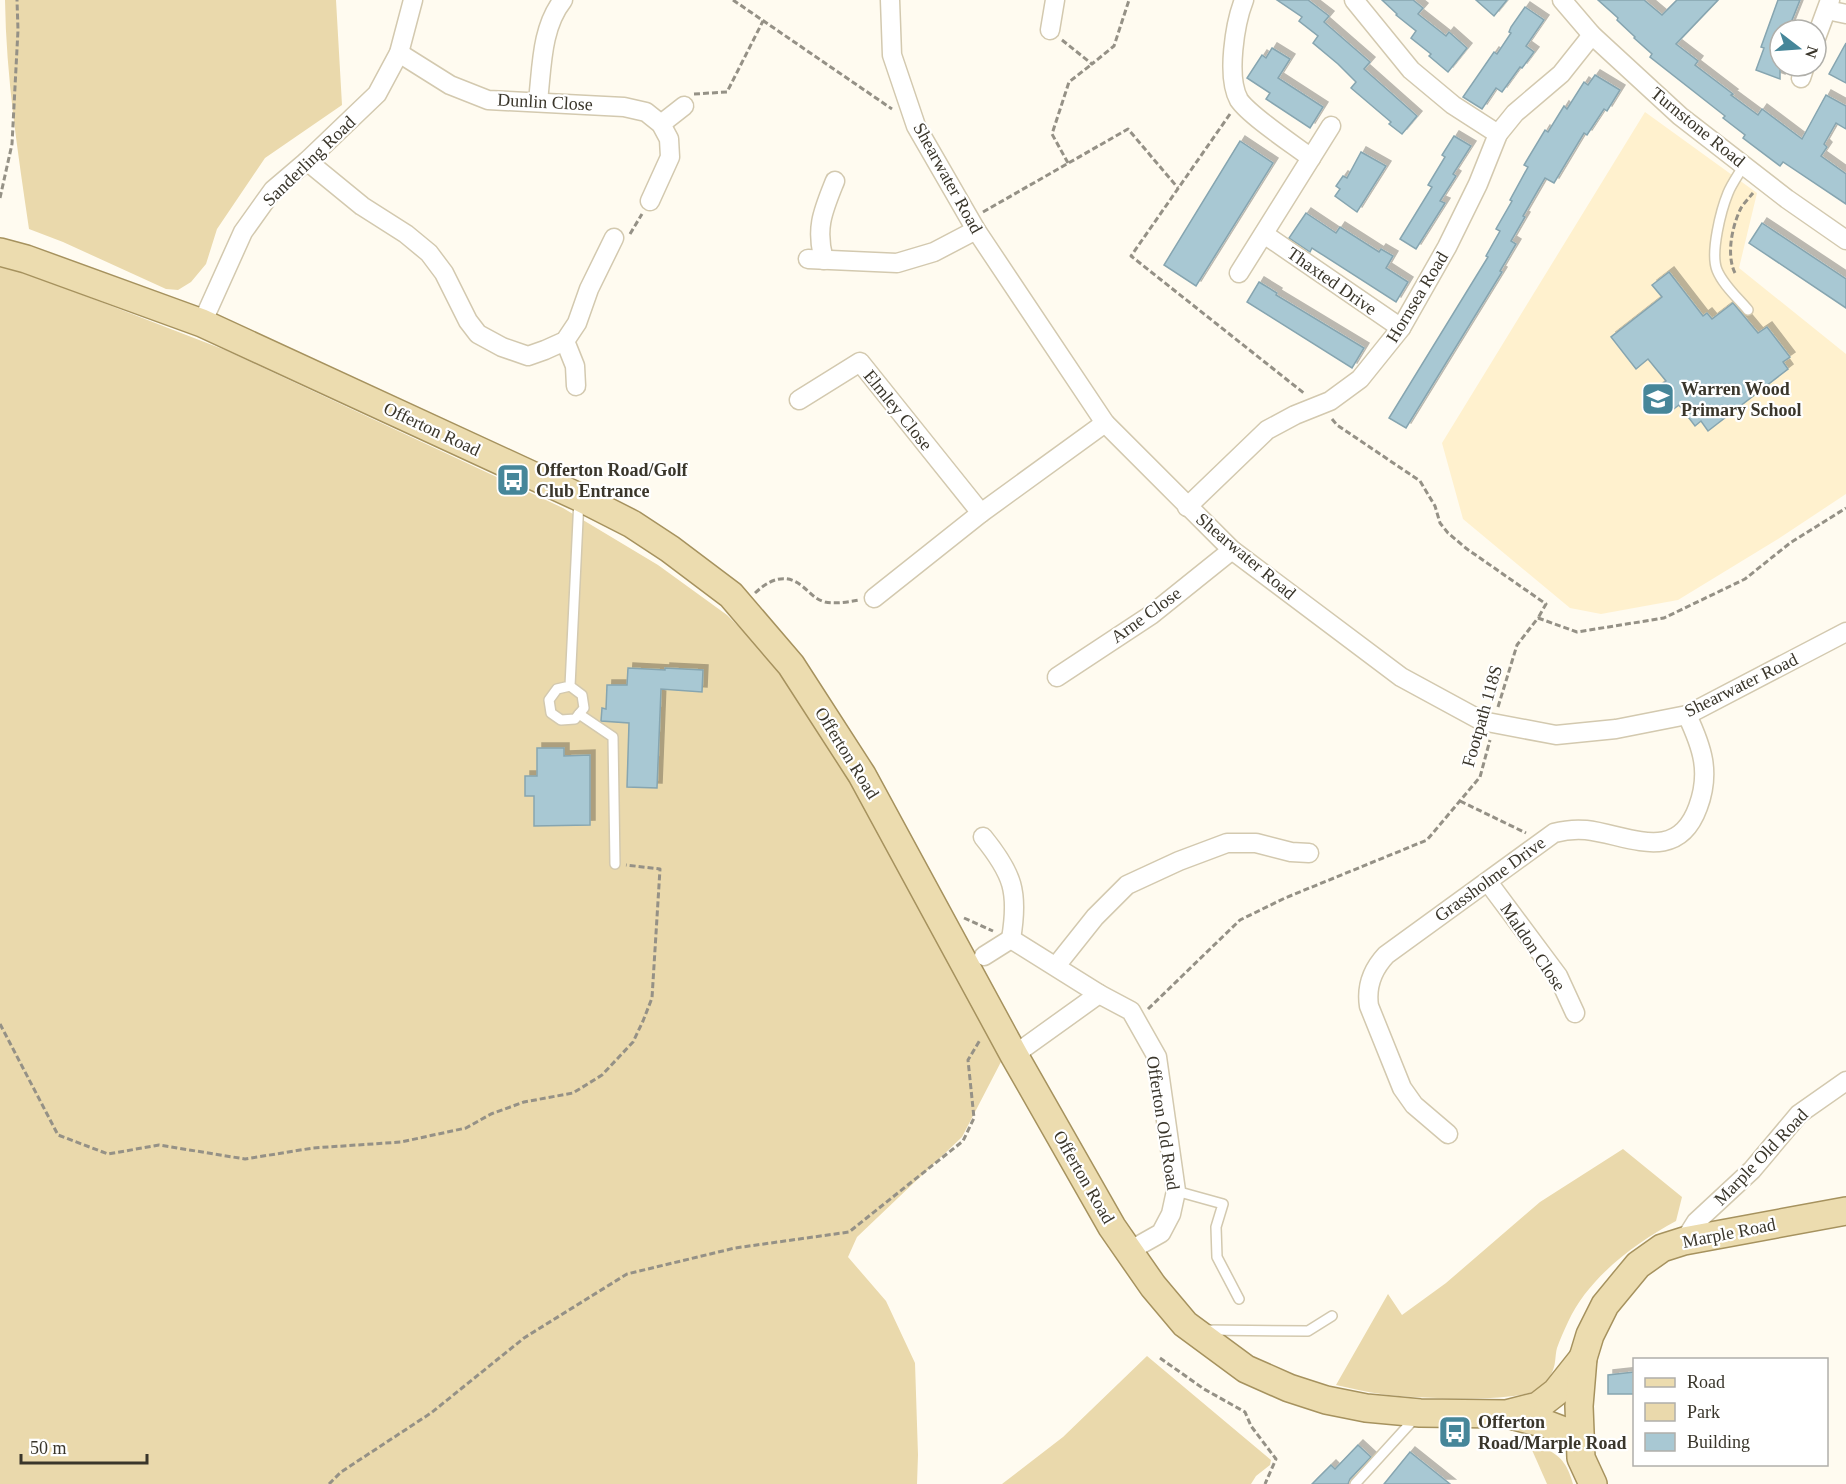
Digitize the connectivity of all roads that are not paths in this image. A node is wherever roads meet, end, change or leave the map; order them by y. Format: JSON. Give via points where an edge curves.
{"nodes":[{"id":1,"x":413,"y":0,"type":"edge"},
{"id":2,"x":563,"y":0,"type":"edge"},
{"id":3,"x":890,"y":0,"type":"edge"},
{"id":4,"x":1055,"y":0,"type":"edge"},
{"id":5,"x":1244,"y":0,"type":"edge"},
{"id":6,"x":1354,"y":0,"type":"edge"},
{"id":7,"x":1562,"y":0,"type":"edge"},
{"id":8,"x":1828,"y":5,"type":"edge"},
{"id":9,"x":1846,"y":14,"type":"edge"},
{"id":10,"x":1050,"y":30,"type":"road end"},
{"id":11,"x":1592,"y":35,"type":"junction"},
{"id":12,"x":399,"y":53,"type":"junction"},
{"id":13,"x":538,"y":101,"type":"junction"},
{"id":14,"x":684,"y":106,"type":"road end"},
{"id":15,"x":661,"y":124,"type":"junction"},
{"id":16,"x":1331,"y":126,"type":"dead end"},
{"id":17,"x":1498,"y":134,"type":"junction"},
{"id":18,"x":1311,"y":158,"type":"junction"},
{"id":19,"x":307,"y":161,"type":"junction"},
{"id":20,"x":1744,"y":164,"type":"junction"},
{"id":21,"x":835,"y":181,"type":"dead end"},
{"id":22,"x":650,"y":201,"type":"road end"},
{"id":23,"x":973,"y":225,"type":"junction"},
{"id":24,"x":1264,"y":234,"type":"junction"},
{"id":25,"x":614,"y":238,"type":"road end"},
{"id":26,"x":1846,"y":240,"type":"edge"},
{"id":27,"x":0,"y":252,"type":"edge"},
{"id":28,"x":1239,"y":273,"type":"dead end"},
{"id":29,"x":1748,"y":310,"type":"dead end"},
{"id":30,"x":202,"y":323,"type":"junction"},
{"id":31,"x":1401,"y":328,"type":"junction"},
{"id":32,"x":565,"y":341,"type":"junction"},
{"id":33,"x":576,"y":386,"type":"dead end"},
{"id":34,"x":799,"y":400,"type":"dead end"},
{"id":35,"x":1105,"y":423,"type":"junction"},
{"id":36,"x":579,"y":497,"type":"junction"},
{"id":37,"x":1187,"y":507,"type":"junction"},
{"id":38,"x":981,"y":513,"type":"junction"},
{"id":39,"x":1232,"y":550,"type":"junction"},
{"id":40,"x":874,"y":597,"type":"road end"},
{"id":41,"x":1846,"y":632,"type":"edge"},
{"id":42,"x":1057,"y":677,"type":"dead end"},
{"id":43,"x":570,"y":686,"type":"junction"},
{"id":44,"x":579,"y":714,"type":"junction"},
{"id":45,"x":1687,"y":714,"type":"junction"},
{"id":46,"x":983,"y":837,"type":"dead end"},
{"id":47,"x":1309,"y":853,"type":"dead end"},
{"id":48,"x":615,"y":864,"type":"road end"},
{"id":49,"x":1488,"y":882,"type":"junction"},
{"id":50,"x":1011,"y":939,"type":"junction"},
{"id":51,"x":984,"y":956,"type":"dead end"},
{"id":52,"x":1056,"y":966,"type":"junction"},
{"id":53,"x":1100,"y":994,"type":"junction"},
{"id":54,"x":1575,"y":1013,"type":"dead end"},
{"id":55,"x":1014,"y":1055,"type":"junction"},
{"id":56,"x":1846,"y":1081,"type":"edge"},
{"id":57,"x":1448,"y":1134,"type":"dead end"},
{"id":58,"x":1176,"y":1191,"type":"junction"},
{"id":59,"x":1846,"y":1211,"type":"edge"},
{"id":60,"x":1690,"y":1231,"type":"junction"},
{"id":61,"x":1129,"y":1251,"type":"junction"},
{"id":62,"x":1239,"y":1299,"type":"dead end"},
{"id":63,"x":1332,"y":1316,"type":"dead end"},
{"id":64,"x":1193,"y":1330,"type":"junction"},
{"id":65,"x":1583,"y":1358,"type":"junction"},
{"id":66,"x":1420,"y":1413,"type":"junction"},
{"id":67,"x":1506,"y":1414,"type":"junction"},
{"id":68,"x":1580,"y":1437,"type":"junction"},
{"id":69,"x":1356,"y":1484,"type":"edge"},
{"id":70,"x":1593,"y":1484,"type":"edge"}],
"edges":[{"from":1,"to":12,"type":"street","name":"Sanderling Road"},
{"from":2,"to":13,"type":"street","via":[[546,38]]},
{"from":3,"to":23,"type":"street","name":"Shearwater Road","via":[[892,55],[916,126]]},
{"from":4,"to":10,"type":"street"},
{"from":5,"to":18,"type":"street","via":[[1233,64],[1239,100]]},
{"from":6,"to":17,"type":"street","via":[[1411,70],[1453,105]]},
{"from":7,"to":11,"type":"street","name":"Turnstone Road"},
{"from":8,"to":9,"type":"street"},
{"from":11,"to":17,"type":"street","name":"Hornsea Road","via":[[1561,74],[1515,113]]},
{"from":11,"to":20,"type":"street","name":"Turnstone Road","via":[[1680,116]]},
{"from":12,"to":13,"type":"street","name":"Dunlin Close","via":[[450,85],[488,100]]},
{"from":12,"to":19,"type":"street","name":"Sanderling Road","via":[[377,94]]},
{"from":13,"to":15,"type":"street","name":"Dunlin Close","via":[[624,107],[646,112]]},
{"from":14,"to":15,"type":"street"},
{"from":15,"to":22,"type":"street","via":[[669,140],[670,158]]},
{"from":16,"to":18,"type":"street"},
{"from":17,"to":31,"type":"street","name":"Hornsea Road","via":[[1447,248]]},
{"from":18,"to":24,"type":"street"},
{"from":19,"to":30,"type":"street","name":"Sanderling Road","via":[[273,190],[243,232]]},
{"from":19,"to":32,"type":"street","via":[[429,253],[478,334],[528,356]]},
{"from":20,"to":26,"type":"street","name":"Turnstone Road"},
{"from":20,"to":29,"type":"lane","via":[[1728,193],[1714,257],[1723,280]]},
{"from":21,"to":23,"type":"street","via":[[819,231],[816,259],[897,263],[934,252]]},
{"from":23,"to":35,"type":"street","name":"Shearwater Road"},
{"from":24,"to":28,"type":"street"},
{"from":24,"to":31,"type":"street","name":"Thaxted Drive"},
{"from":25,"to":32,"type":"street","via":[[577,323]]},
{"from":27,"to":30,"type":"main road","name":"Offerton Road"},
{"from":30,"to":36,"type":"main road","name":"Offerton Road"},
{"from":31,"to":37,"type":"street","name":"Hornsea Road","via":[[1360,380],[1330,401],[1267,430]]},
{"from":32,"to":33,"type":"street","via":[[575,366]]},
{"from":34,"to":38,"type":"street","name":"Elmley Close","via":[[860,362]]},
{"from":35,"to":37,"type":"street","name":"Shearwater Road"},
{"from":35,"to":38,"type":"street"},
{"from":36,"to":43,"type":"lane"},
{"from":36,"to":55,"type":"main road","name":"Offerton Road","via":[[632,524],[731,595],[791,665],[862,775]]},
{"from":37,"to":39,"type":"street","name":"Shearwater Road"},
{"from":38,"to":40,"type":"street"},
{"from":39,"to":42,"type":"street","name":"Arne Close","via":[[1150,615]]},
{"from":39,"to":45,"type":"street","name":"Shearwater Road","via":[[1401,676],[1482,721],[1556,735],[1616,729]]},
{"from":41,"to":45,"type":"street","name":"Shearwater Road"},
{"from":43,"to":44,"type":"lane","via":[[582,695],[584,708]]},
{"from":43,"to":44,"type":"lane","via":[[557,688],[549,700],[551,712],[561,720],[575,719]]},
{"from":44,"to":48,"type":"lane","via":[[613,737]]},
{"from":45,"to":49,"type":"street","name":"Grassholme Drive","via":[[1699,741],[1705,770],[1702,795],[1685,830],[1670,841],[1652,844],[1587,830],[1554,833]]},
{"from":46,"to":50,"type":"street","via":[[1000,858],[1012,884],[1015,912]]},
{"from":47,"to":52,"type":"street","via":[[1256,843],[1227,843],[1179,861],[1127,885]]},
{"from":49,"to":54,"type":"street","name":"Maldon Close","via":[[1558,976]]},
{"from":49,"to":57,"type":"street","name":"Grassholme Drive","via":[[1386,955],[1372,974],[1367,994],[1402,1088],[1414,1105]]},
{"from":50,"to":51,"type":"street"},
{"from":50,"to":52,"type":"street","name":"Offerton Old Road"},
{"from":52,"to":53,"type":"street","name":"Offerton Old Road"},
{"from":53,"to":55,"type":"street"},
{"from":53,"to":58,"type":"street","name":"Offerton Old Road","via":[[1131,1011],[1156,1057]]},
{"from":55,"to":61,"type":"main road","name":"Offerton Road"},
{"from":56,"to":60,"type":"street","name":"Marple Old Road","via":[[1799,1114],[1752,1170]]},
{"from":58,"to":61,"type":"street","name":"Offerton Old Road","via":[[1171,1214],[1161,1233]]},
{"from":58,"to":62,"type":"lane","via":[[1223,1204],[1216,1227],[1217,1257]]},
{"from":59,"to":60,"type":"main road","name":"Marple Road"},
{"from":60,"to":65,"type":"main road","name":"Marple Road","via":[[1649,1257],[1623,1281],[1605,1305]]},
{"from":61,"to":64,"type":"main road","name":"Offerton Road","via":[[1153,1286]]},
{"from":63,"to":64,"type":"lane","via":[[1308,1331]]},
{"from":64,"to":66,"type":"main road","name":"Offerton Road","via":[[1246,1370],[1289,1388],[1366,1408]]},
{"from":65,"to":67,"type":"main road","name":"Offerton Road","via":[[1556,1392],[1538,1406]]},
{"from":65,"to":68,"type":"main road","name":"Marple Road"},
{"from":66,"to":67,"type":"main road","name":"Offerton Road"},
{"from":66,"to":69,"type":"lane"},
{"from":67,"to":68,"type":"main road","name":"Offerton Road"},
{"from":68,"to":70,"type":"main road","name":"Marple Road","via":[[1581,1458]]}]}
